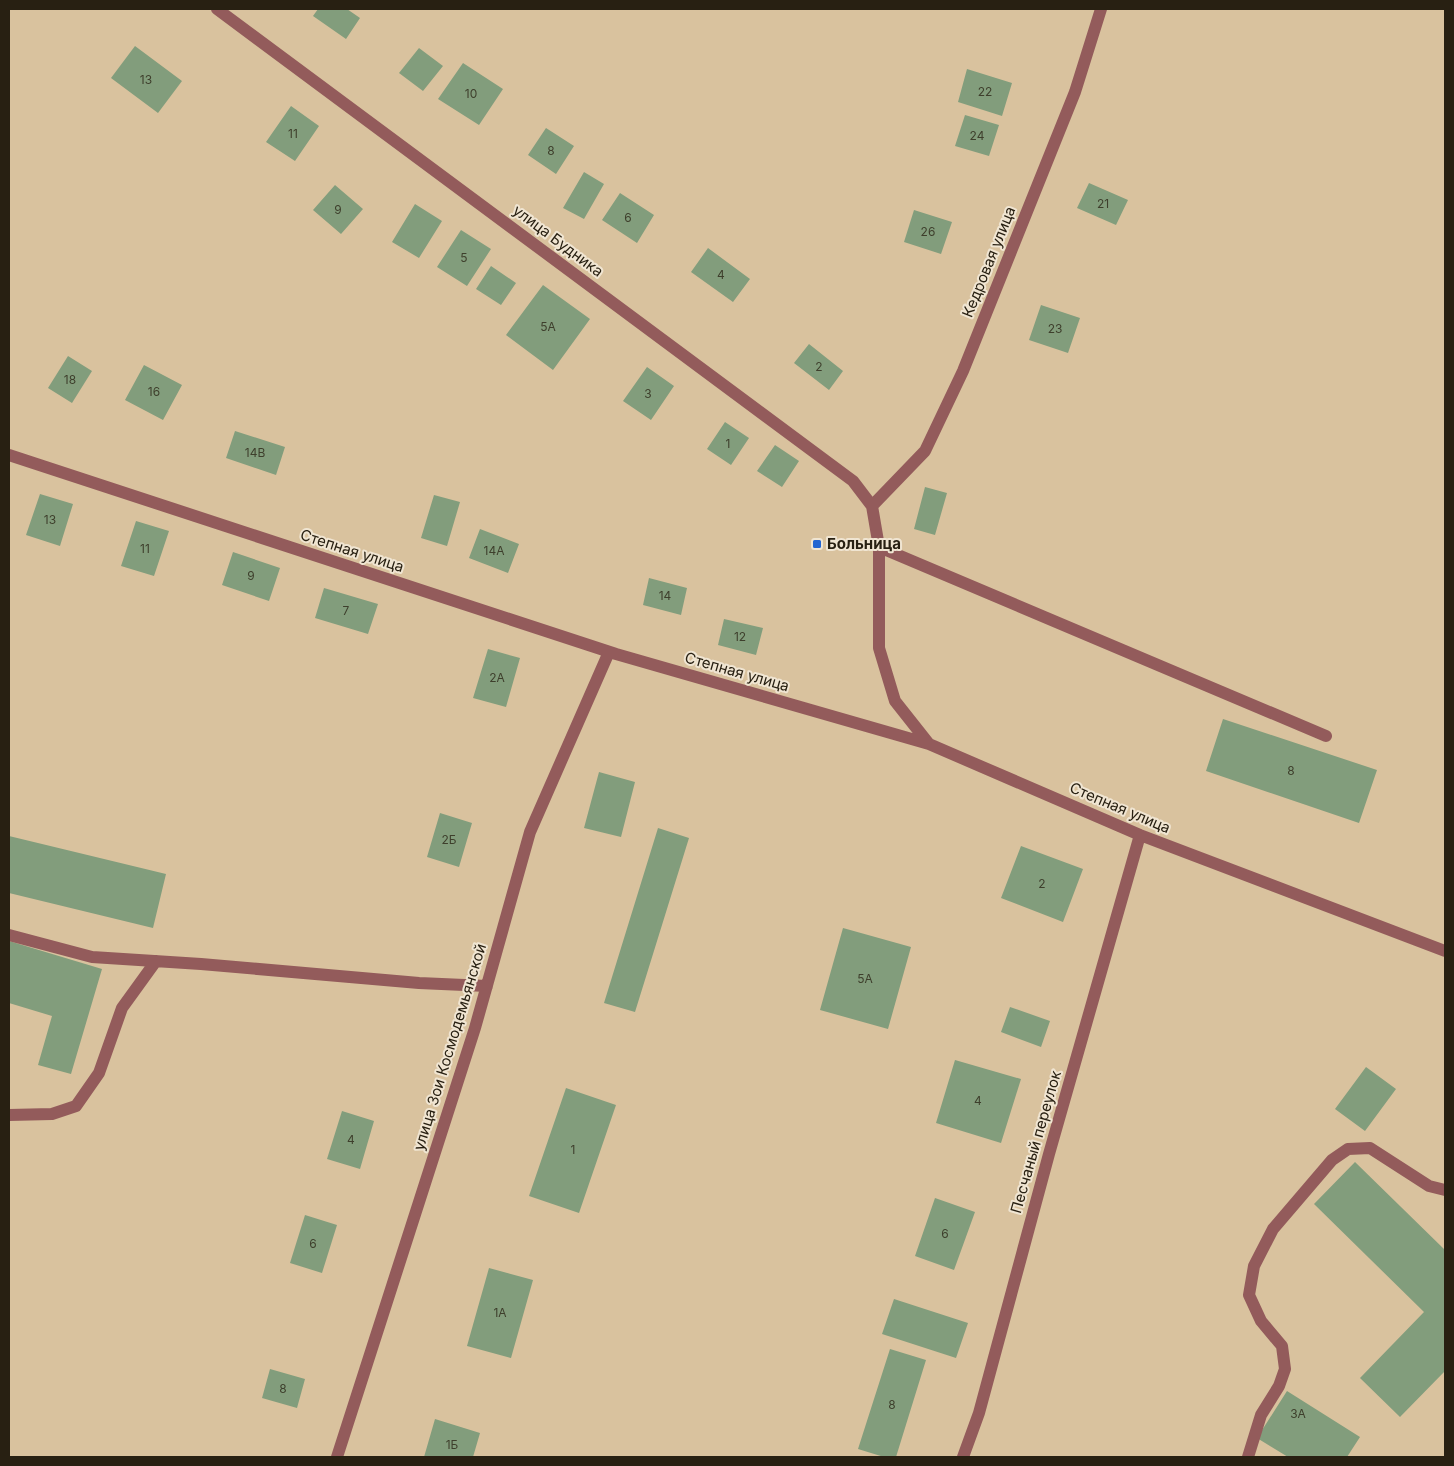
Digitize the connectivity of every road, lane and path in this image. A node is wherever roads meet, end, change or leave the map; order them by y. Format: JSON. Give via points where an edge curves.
{"nodes":[{"id":1,"x":217,"y":9,"type":"edge"},
{"id":2,"x":1100,"y":9,"type":"edge"},
{"id":3,"x":9,"y":455,"type":"edge"},
{"id":4,"x":872,"y":506,"type":"junction"},
{"id":5,"x":878,"y":547,"type":"junction"},
{"id":6,"x":609,"y":652,"type":"junction"},
{"id":7,"x":1326,"y":736,"type":"dead end"},
{"id":8,"x":929,"y":744,"type":"junction"},
{"id":9,"x":1140,"y":835,"type":"junction"},
{"id":10,"x":9,"y":935,"type":"edge"},
{"id":11,"x":1445,"y":951,"type":"edge"},
{"id":12,"x":156,"y":961,"type":"junction"},
{"id":13,"x":487,"y":986,"type":"junction"},
{"id":14,"x":9,"y":1115,"type":"edge"},
{"id":15,"x":1445,"y":1190,"type":"edge"},
{"id":16,"x":337,"y":1457,"type":"edge"},
{"id":17,"x":963,"y":1457,"type":"edge"},
{"id":18,"x":1248,"y":1457,"type":"edge"}],
"edges":[{"from":1,"to":4,"type":"street","name":"улица Будника","via":[[853,480]]},
{"from":2,"to":4,"type":"street","name":"Кедровая улица","via":[[1075,92],[963,371],[925,451]]},
{"from":3,"to":6,"type":"street","name":"Степная улица"},
{"from":4,"to":5,"type":"street"},
{"from":5,"to":7,"type":"street"},
{"from":5,"to":8,"type":"street","via":[[879,648],[895,701]]},
{"from":6,"to":8,"type":"street","name":"Степная улица"},
{"from":6,"to":13,"type":"street","name":"улица Зои Космодемьянской","via":[[530,832]]},
{"from":8,"to":9,"type":"street","name":"Степная улица"},
{"from":9,"to":11,"type":"street","name":"Степная улица"},
{"from":9,"to":17,"type":"street","name":"Песчаный переулок","via":[[979,1413]]},
{"from":10,"to":12,"type":"street","via":[[92,957]]},
{"from":12,"to":13,"type":"street"},
{"from":12,"to":14,"type":"street","via":[[122,1008],[99,1073],[76,1106],[52,1114]]},
{"from":13,"to":16,"type":"street","name":"улица Зои Космодемьянской"},
{"from":15,"to":18,"type":"street","via":[[1429,1186],[1370,1148],[1348,1148],[1332,1160],[1273,1229],[1254,1266],[1249,1295],[1261,1321],[1282,1346],[1285,1369],[1279,1386],[1261,1415]]}]}
